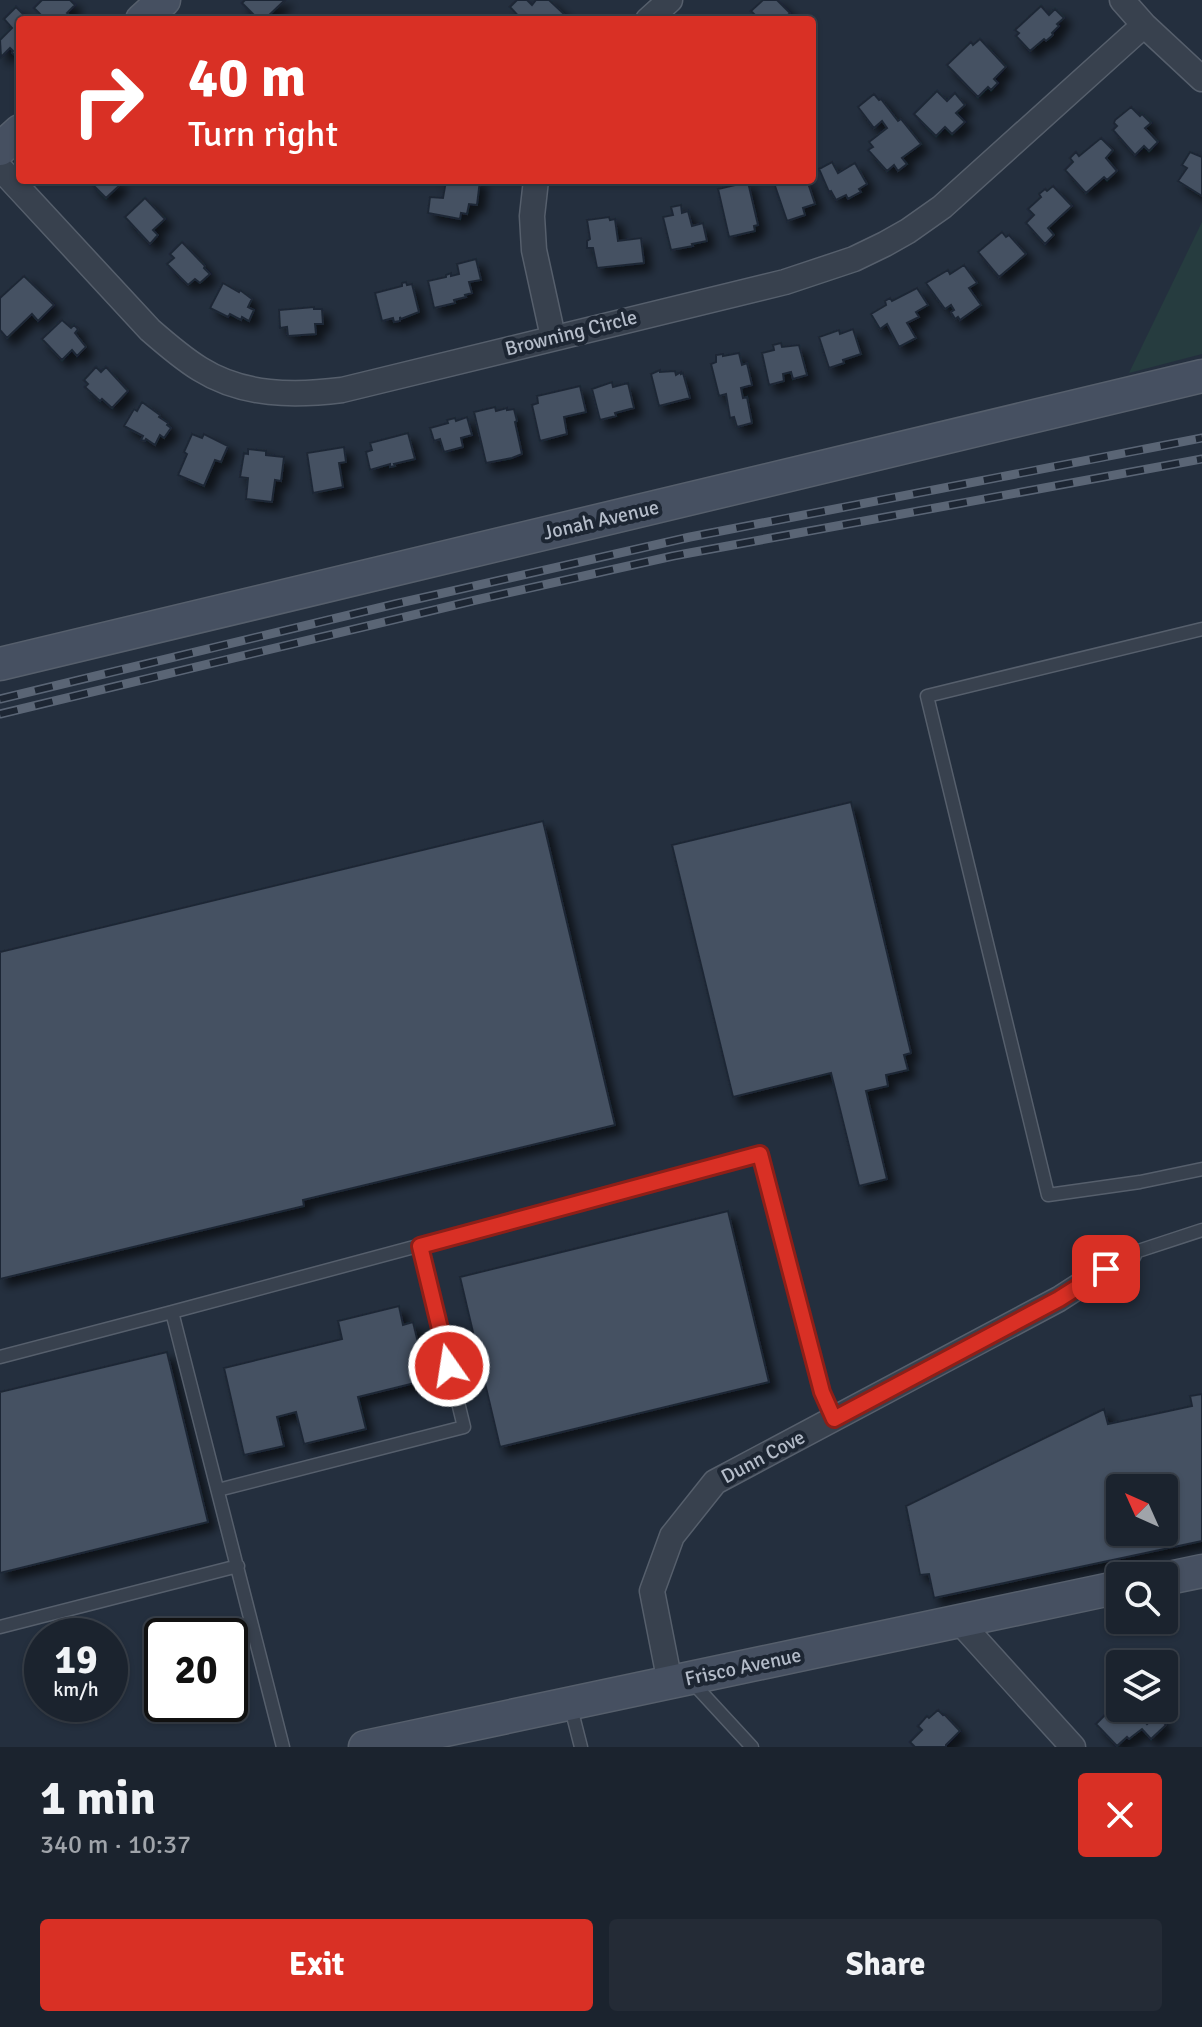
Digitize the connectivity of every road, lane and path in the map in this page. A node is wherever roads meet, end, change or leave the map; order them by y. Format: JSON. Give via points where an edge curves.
{"nodes":[{"id":1,"x":164,"y":0,"type":"edge"},
{"id":2,"x":670,"y":0,"type":"edge"},
{"id":3,"x":1122,"y":0,"type":"edge"},
{"id":4,"x":146,"y":16,"type":"edge"},
{"id":5,"x":652,"y":16,"type":"edge"},
{"id":6,"x":1144,"y":25,"type":"junction"},
{"id":7,"x":1202,"y":79,"type":"edge"},
{"id":8,"x":16,"y":135,"type":"edge"},
{"id":9,"x":0,"y":149,"type":"edge"},
{"id":10,"x":0,"y":168,"type":"edge"},
{"id":11,"x":536,"y":184,"type":"edge"},
{"id":12,"x":553,"y":337,"type":"junction"},
{"id":13,"x":1202,"y":376,"type":"edge"},
{"id":14,"x":1202,"y":629,"type":"edge"},
{"id":15,"x":0,"y":664,"type":"edge"},
{"id":16,"x":1202,"y":1169,"type":"edge"},
{"id":17,"x":1202,"y":1230,"type":"edge"},
{"id":18,"x":420,"y":1246,"type":"junction"},
{"id":19,"x":1129,"y":1254,"type":"joint"},
{"id":20,"x":172,"y":1312,"type":"junction"},
{"id":21,"x":0,"y":1357,"type":"edge"},
{"id":22,"x":834,"y":1419,"type":"junction"},
{"id":23,"x":218,"y":1490,"type":"junction"},
{"id":24,"x":238,"y":1566,"type":"junction"},
{"id":25,"x":1202,"y":1571,"type":"edge"},
{"id":26,"x":1178,"y":1576,"type":"edge"},
{"id":27,"x":1106,"y":1590,"type":"edge"},
{"id":28,"x":958,"y":1620,"type":"junction"},
{"id":29,"x":0,"y":1627,"type":"edge"},
{"id":30,"x":680,"y":1681,"type":"junction"},
{"id":31,"x":570,"y":1704,"type":"junction"},
{"id":32,"x":283,"y":1747,"type":"edge"},
{"id":33,"x":365,"y":1747,"type":"edge"},
{"id":34,"x":581,"y":1747,"type":"edge"},
{"id":35,"x":752,"y":1747,"type":"edge"},
{"id":36,"x":1073,"y":1747,"type":"edge"}],
"edges":[{"from":1,"to":4,"type":"street"},
{"from":2,"to":5,"type":"street"},
{"from":3,"to":6,"type":"street"},
{"from":6,"to":7,"type":"street"},
{"from":6,"to":12,"type":"street","name":"Browning Circle","via":[[942,207],[885,244],[785,282]]},
{"from":8,"to":9,"type":"street"},
{"from":10,"to":12,"type":"street","name":"Browning Circle","via":[[150,330],[203,371],[234,384],[289,394],[342,390]]},
{"from":11,"to":12,"type":"street","via":[[534,250]]},
{"from":13,"to":15,"type":"street","name":"Jonah Avenue"},
{"from":14,"to":16,"type":"lane","via":[[927,696],[1048,1195]]},
{"from":17,"to":19,"type":"lane"},
{"from":18,"to":20,"type":"lane"},
{"from":18,"to":22,"type":"lane","via":[[760,1154],[822,1392]]},
{"from":18,"to":23,"type":"lane","via":[[464,1427]]},
{"from":19,"to":22,"type":"street","name":"Dunn Cove","via":[[1059,1299]]},
{"from":20,"to":21,"type":"lane"},
{"from":20,"to":23,"type":"lane"},
{"from":22,"to":30,"type":"street","name":"Dunn Cove","via":[[715,1482],[672,1536],[652,1591]]},
{"from":23,"to":24,"type":"lane"},
{"from":24,"to":29,"type":"lane"},
{"from":24,"to":32,"type":"lane"},
{"from":25,"to":26,"type":"street"},
{"from":27,"to":28,"type":"street","name":"Frisco Avenue"},
{"from":28,"to":30,"type":"street","name":"Frisco Avenue"},
{"from":28,"to":36,"type":"street"},
{"from":30,"to":31,"type":"street","name":"Frisco Avenue"},
{"from":30,"to":35,"type":"lane"},
{"from":31,"to":33,"type":"street","name":"Frisco Avenue"},
{"from":31,"to":34,"type":"lane"}]}
